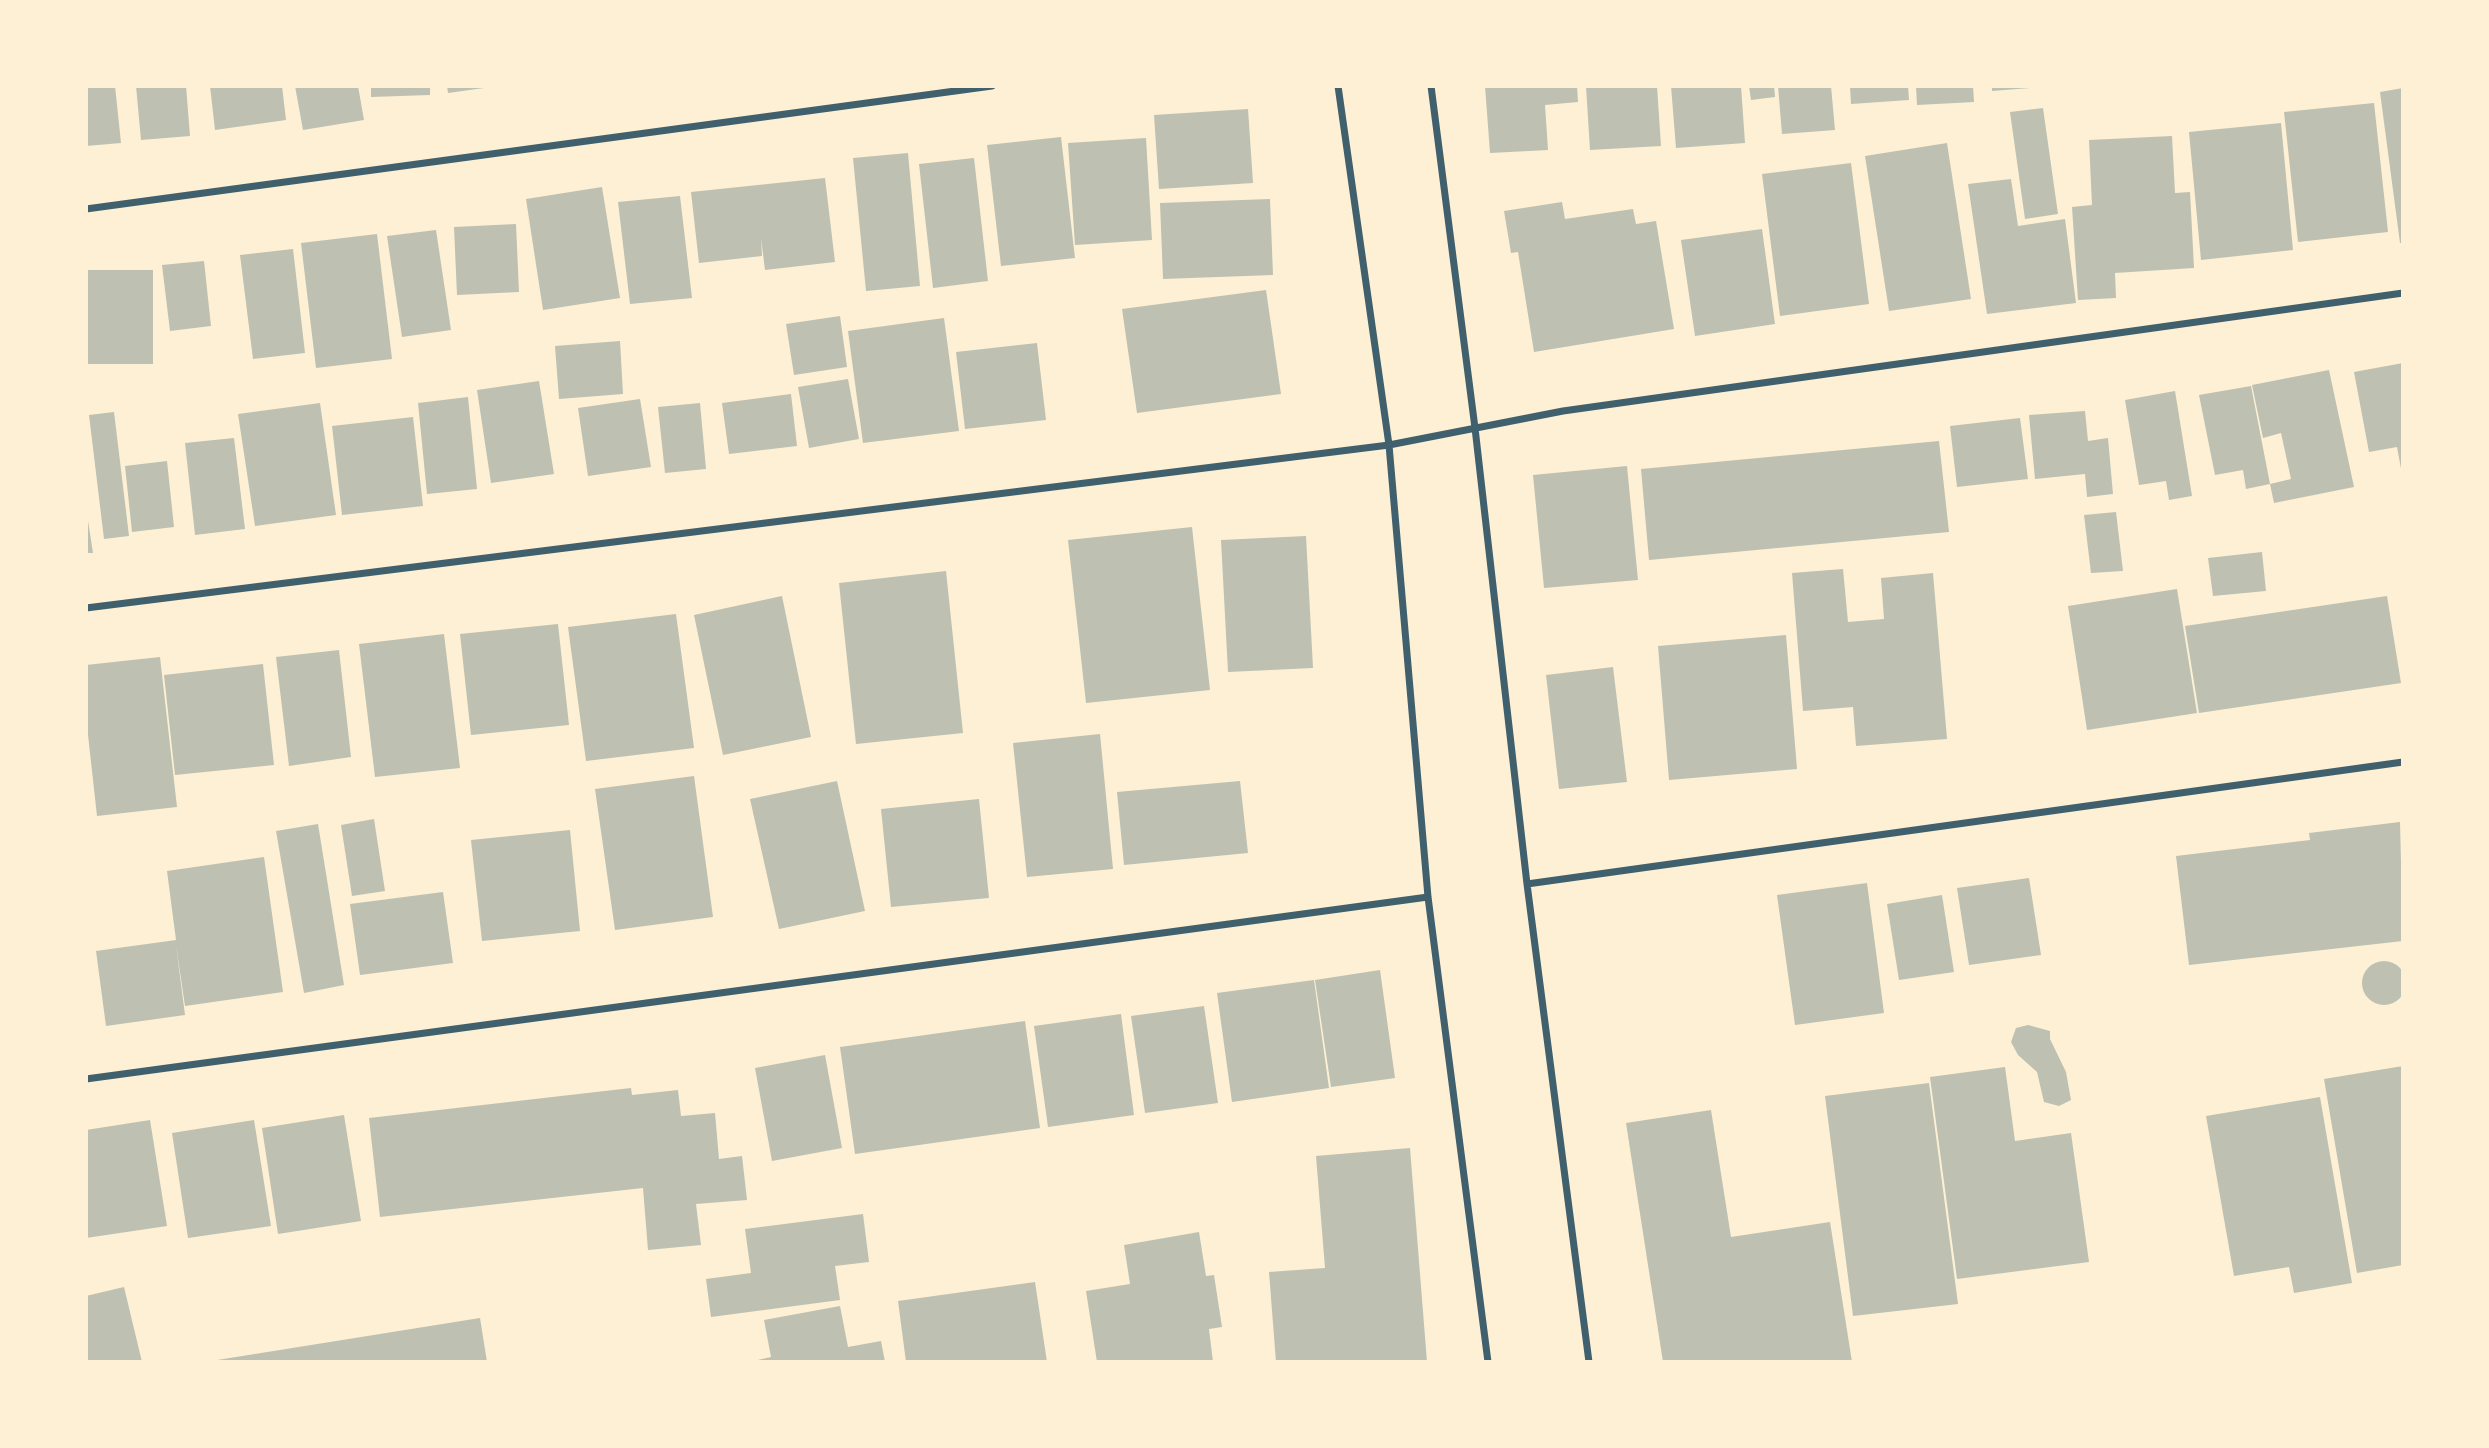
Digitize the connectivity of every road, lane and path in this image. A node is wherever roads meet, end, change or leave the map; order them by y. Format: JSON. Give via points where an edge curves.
{"nodes":[{"id":1,"x":992,"y":86,"type":"edge"},
{"id":2,"x":1338,"y":86,"type":"edge"},
{"id":3,"x":1430,"y":86,"type":"edge"},
{"id":4,"x":86,"y":209,"type":"edge"},
{"id":5,"x":2403,"y":293,"type":"edge"},
{"id":6,"x":1475,"y":428,"type":"junction"},
{"id":7,"x":1389,"y":445,"type":"junction"},
{"id":8,"x":86,"y":608,"type":"edge"},
{"id":9,"x":2403,"y":762,"type":"edge"},
{"id":10,"x":1527,"y":884,"type":"junction"},
{"id":11,"x":1428,"y":897,"type":"junction"},
{"id":12,"x":86,"y":1079,"type":"edge"},
{"id":13,"x":1488,"y":1362,"type":"edge"},
{"id":14,"x":1589,"y":1362,"type":"edge"}],
"edges":[{"from":1,"to":4,"type":"street"},
{"from":2,"to":7,"type":"street"},
{"from":3,"to":6,"type":"street"},
{"from":5,"to":6,"type":"street","via":[[1563,411]]},
{"from":6,"to":7,"type":"street"},
{"from":6,"to":10,"type":"street"},
{"from":7,"to":8,"type":"street"},
{"from":7,"to":11,"type":"street"},
{"from":9,"to":10,"type":"street"},
{"from":10,"to":14,"type":"street"},
{"from":11,"to":12,"type":"street"},
{"from":11,"to":13,"type":"street"}]}
